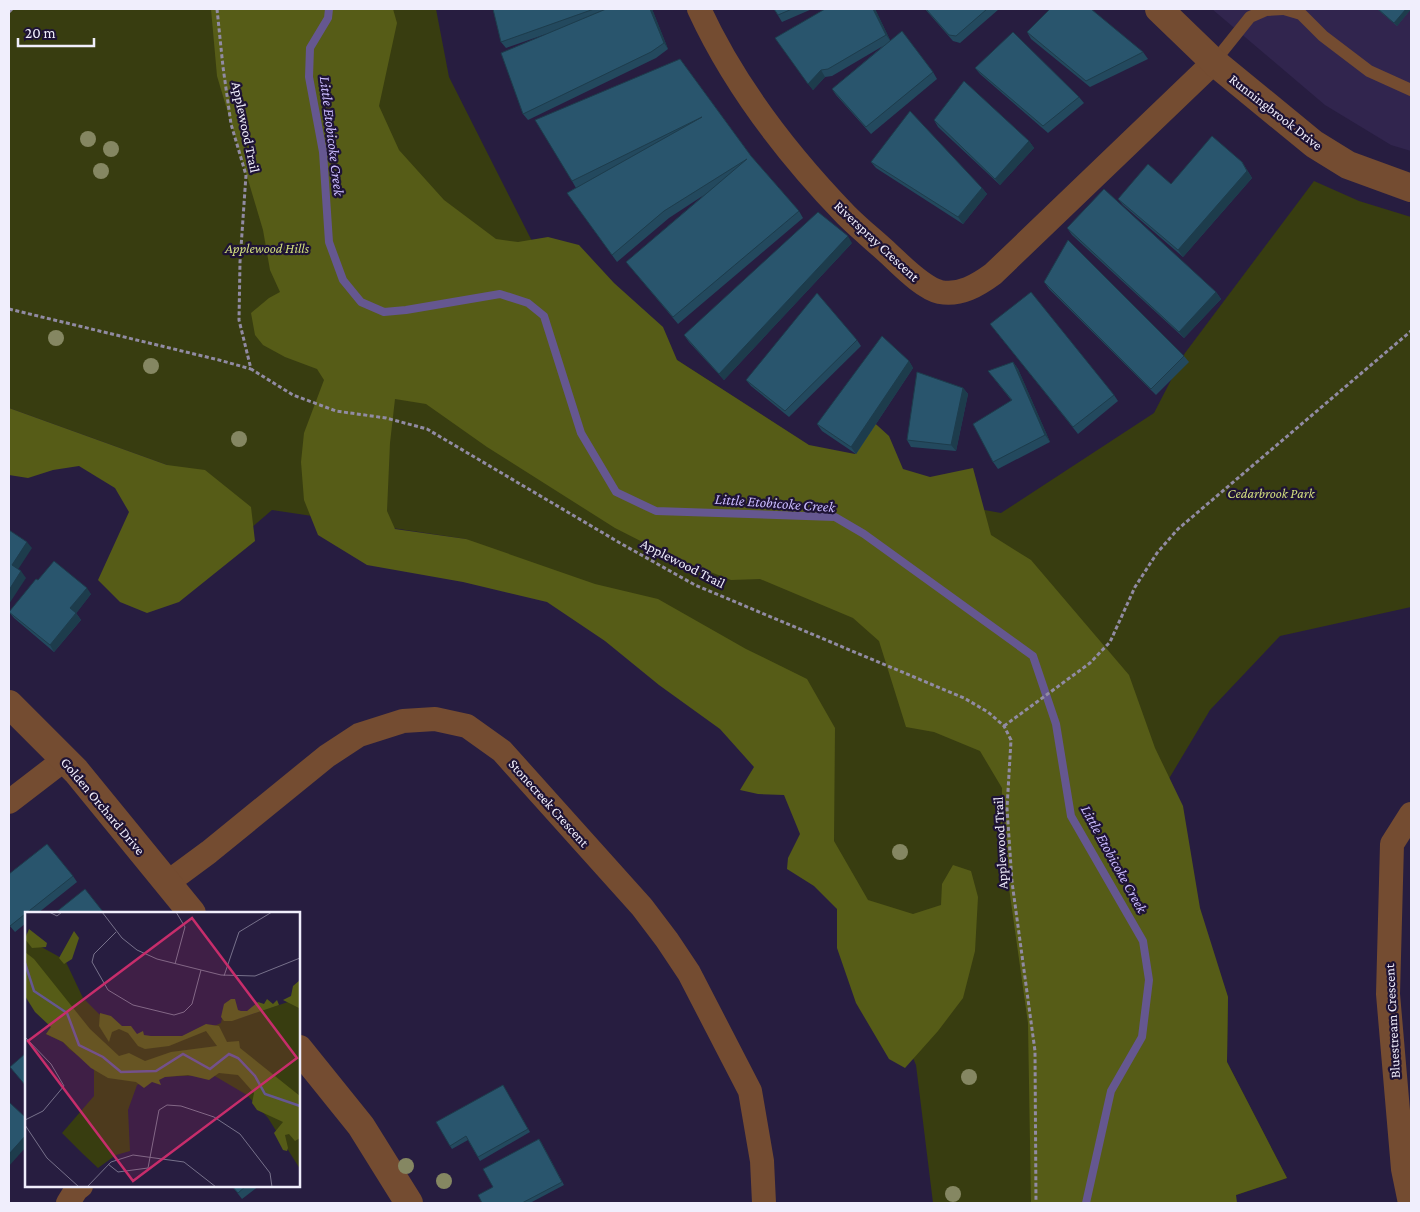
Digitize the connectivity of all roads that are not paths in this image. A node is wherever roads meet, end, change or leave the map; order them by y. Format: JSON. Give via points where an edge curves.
{"nodes":[{"id":1,"x":699,"y":9,"type":"edge"},
{"id":2,"x":1159,"y":9,"type":"edge"},
{"id":3,"x":1283,"y":9,"type":"edge"},
{"id":4,"x":1214,"y":62,"type":"junction"},
{"id":5,"x":1411,"y":90,"type":"edge"},
{"id":6,"x":1411,"y":188,"type":"edge"},
{"id":7,"x":9,"y":704,"type":"edge"},
{"id":8,"x":65,"y":759,"type":"junction"},
{"id":9,"x":9,"y":802,"type":"edge"},
{"id":10,"x":1411,"y":814,"type":"edge"},
{"id":11,"x":167,"y":883,"type":"junction"},
{"id":12,"x":191,"y":912,"type":"edge"},
{"id":13,"x":300,"y":1050,"type":"edge"},
{"id":14,"x":80,"y":1187,"type":"edge"},
{"id":15,"x":68,"y":1203,"type":"edge"},
{"id":16,"x":409,"y":1203,"type":"edge"},
{"id":17,"x":764,"y":1203,"type":"edge"},
{"id":18,"x":1410,"y":1203,"type":"edge"}],
"edges":[{"from":1,"to":4,"type":"street","name":"Riverspray Crescent","via":[[741,86],[791,154],[847,216],[917,280],[940,292],[962,291],[978,285],[992,274]]},
{"from":2,"to":4,"type":"street","name":"Runningbrook Drive"},
{"from":3,"to":4,"type":"lane","via":[[1266,10],[1250,17]]},
{"from":3,"to":5,"type":"lane","via":[[1301,14],[1323,36],[1369,71]]},
{"from":4,"to":6,"type":"street","name":"Runningbrook Drive","via":[[1314,144],[1348,165]]},
{"from":7,"to":8,"type":"street","name":"Golden Orchard Drive"},
{"from":8,"to":9,"type":"street"},
{"from":8,"to":11,"type":"street","name":"Golden Orchard Drive"},
{"from":10,"to":18,"type":"street","name":"Bluestream Crescent","via":[[1392,844],[1388,994],[1403,1169]]},
{"from":11,"to":12,"type":"street","name":"Golden Orchard Drive"},
{"from":11,"to":17,"type":"street","name":"Stonecreek Crescent","via":[[359,734],[403,721],[434,720],[467,726],[509,758],[642,907],[689,973],[750,1092],[762,1161]]},
{"from":13,"to":16,"type":"street","via":[[361,1126]]},
{"from":14,"to":15,"type":"street"}]}
